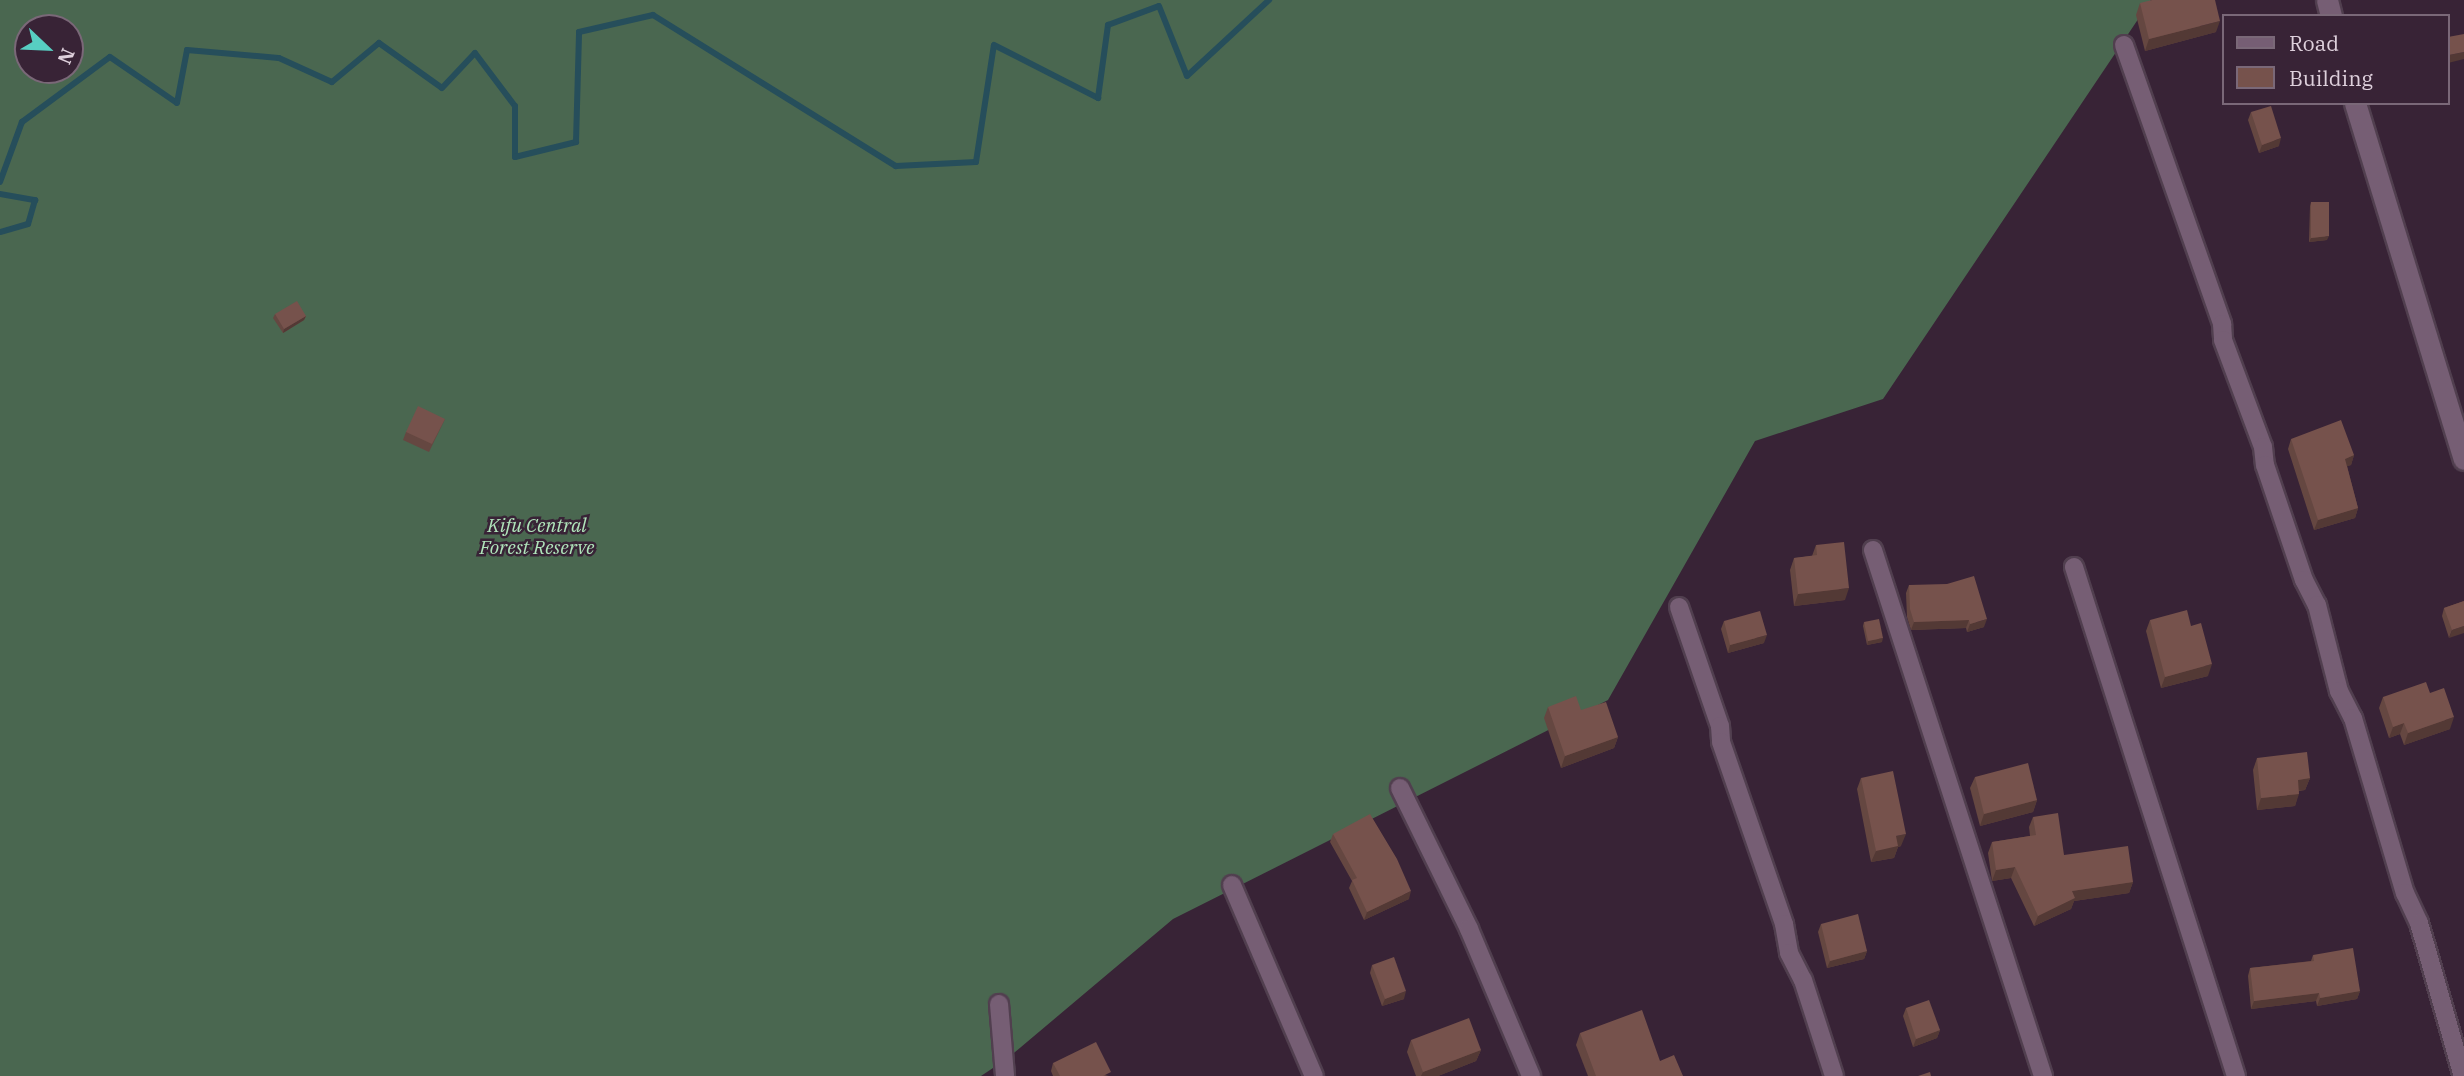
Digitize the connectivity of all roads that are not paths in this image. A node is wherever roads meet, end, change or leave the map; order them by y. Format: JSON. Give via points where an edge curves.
{"nodes":[{"id":1,"x":2124,"y":45,"type":"dead end"},
{"id":2,"x":2357,"y":105,"type":"edge"},
{"id":3,"x":2464,"y":460,"type":"edge"},
{"id":4,"x":1873,"y":550,"type":"dead end"},
{"id":5,"x":2074,"y":567,"type":"dead end"},
{"id":6,"x":1679,"y":607,"type":"dead end"},
{"id":7,"x":1400,"y":788,"type":"dead end"},
{"id":8,"x":1232,"y":885,"type":"dead end"},
{"id":9,"x":999,"y":1004,"type":"dead end"},
{"id":10,"x":1005,"y":1076,"type":"edge"},
{"id":11,"x":1314,"y":1076,"type":"edge"},
{"id":12,"x":1531,"y":1076,"type":"edge"},
{"id":13,"x":1834,"y":1076,"type":"edge"},
{"id":14,"x":2043,"y":1076,"type":"edge"},
{"id":15,"x":2236,"y":1076,"type":"edge"},
{"id":16,"x":2463,"y":1076,"type":"edge"}],
"edges":[{"from":1,"to":16,"type":"street","via":[[2222,324],[2223,340],[2263,447],[2304,580],[2317,605],[2339,691],[2353,718]]},
{"from":2,"to":3,"type":"street"},
{"from":4,"to":14,"type":"street"},
{"from":5,"to":15,"type":"street"},
{"from":6,"to":13,"type":"street","via":[[1784,924],[1789,953],[1803,981]]},
{"from":7,"to":12,"type":"street","via":[[1469,929]]},
{"from":8,"to":11,"type":"street"},
{"from":9,"to":10,"type":"street"}]}
